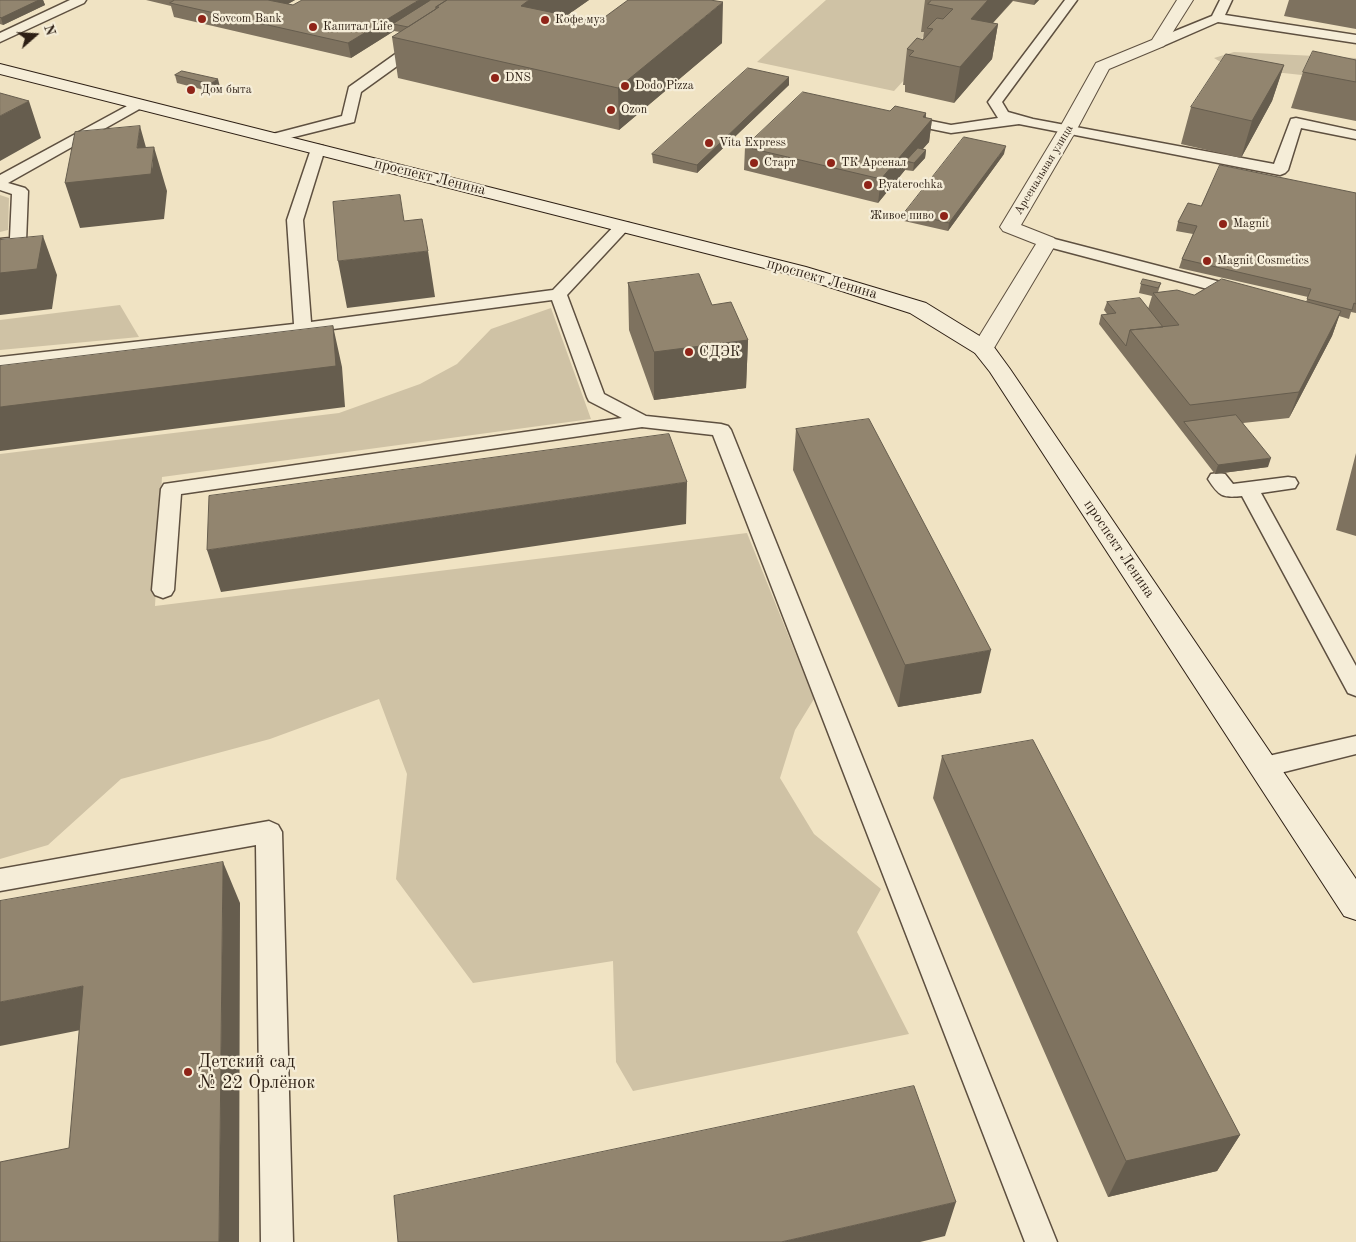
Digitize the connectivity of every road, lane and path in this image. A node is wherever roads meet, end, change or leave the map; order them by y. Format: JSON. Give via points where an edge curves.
{"nodes":[{"id":1,"x":80,"y":0,"type":"edge"},
{"id":2,"x":1071,"y":0,"type":"edge"},
{"id":3,"x":1185,"y":0,"type":"edge"},
{"id":4,"x":1226,"y":0,"type":"edge"},
{"id":5,"x":1217,"y":18,"type":"junction"},
{"id":6,"x":432,"y":34,"type":"edge"},
{"id":7,"x":0,"y":38,"type":"edge"},
{"id":8,"x":1356,"y":39,"type":"edge"},
{"id":9,"x":1158,"y":43,"type":"junction"},
{"id":10,"x":0,"y":69,"type":"edge"},
{"id":11,"x":138,"y":104,"type":"junction"},
{"id":12,"x":884,"y":115,"type":"edge"},
{"id":13,"x":1018,"y":120,"type":"junction"},
{"id":14,"x":1068,"y":130,"type":"junction"},
{"id":15,"x":1356,"y":135,"type":"edge"},
{"id":16,"x":274,"y":138,"type":"junction"},
{"id":17,"x":318,"y":149,"type":"junction"},
{"id":18,"x":0,"y":181,"type":"edge"},
{"id":19,"x":0,"y":185,"type":"edge"},
{"id":20,"x":623,"y":226,"type":"junction"},
{"id":21,"x":1047,"y":242,"type":"junction"},
{"id":22,"x":0,"y":244,"type":"edge"},
{"id":23,"x":1234,"y":291,"type":"edge"},
{"id":24,"x":558,"y":294,"type":"junction"},
{"id":25,"x":303,"y":328,"type":"junction"},
{"id":26,"x":984,"y":348,"type":"junction"},
{"id":27,"x":0,"y":362,"type":"edge"},
{"id":28,"x":642,"y":421,"type":"junction"},
{"id":29,"x":1218,"y":479,"type":"dead end"},
{"id":30,"x":1288,"y":482,"type":"dead end"},
{"id":31,"x":1248,"y":489,"type":"junction"},
{"id":32,"x":163,"y":590,"type":"dead end"},
{"id":33,"x":1356,"y":687,"type":"edge"},
{"id":34,"x":1356,"y":745,"type":"edge"},
{"id":35,"x":1264,"y":767,"type":"junction"},
{"id":36,"x":0,"y":880,"type":"edge"},
{"id":37,"x":1356,"y":906,"type":"edge"},
{"id":38,"x":277,"y":1242,"type":"edge"},
{"id":39,"x":1041,"y":1242,"type":"edge"}],
"edges":[{"from":1,"to":7,"type":"lane"},
{"from":2,"to":13,"type":"lane","via":[[994,102],[1002,115]]},
{"from":3,"to":9,"type":"main road"},
{"from":4,"to":5,"type":"lane"},
{"from":5,"to":8,"type":"lane"},
{"from":5,"to":9,"type":"lane"},
{"from":6,"to":16,"type":"lane","via":[[354,90],[349,119]]},
{"from":9,"to":14,"type":"main road","name":"Арсенальная улица","via":[[1102,66]]},
{"from":10,"to":11,"type":"main road","name":"проспект Ленина"},
{"from":11,"to":16,"type":"main road","name":"проспект Ленина"},
{"from":11,"to":18,"type":"lane"},
{"from":12,"to":13,"type":"lane","via":[[950,129]]},
{"from":13,"to":14,"type":"lane"},
{"from":14,"to":15,"type":"lane","via":[[1280,170],[1296,122]]},
{"from":14,"to":21,"type":"main road","name":"Арсенальная улица","via":[[1010,228]]},
{"from":16,"to":17,"type":"main road","name":"проспект Ленина"},
{"from":17,"to":20,"type":"main road","name":"проспект Ленина"},
{"from":17,"to":25,"type":"lane","via":[[295,220]]},
{"from":19,"to":22,"type":"lane","via":[[20,192],[18,242]]},
{"from":20,"to":24,"type":"lane"},
{"from":20,"to":26,"type":"main road","name":"проспект Ленина","via":[[799,271],[918,308]]},
{"from":21,"to":23,"type":"lane"},
{"from":21,"to":26,"type":"main road"},
{"from":24,"to":25,"type":"lane"},
{"from":24,"to":28,"type":"lane","via":[[596,398]]},
{"from":25,"to":27,"type":"lane"},
{"from":26,"to":35,"type":"main road","name":"проспект Ленина"},
{"from":28,"to":32,"type":"lane","via":[[171,489]]},
{"from":28,"to":39,"type":"lane","via":[[721,430]]},
{"from":29,"to":31,"type":"lane","via":[[1228,491]]},
{"from":30,"to":31,"type":"lane"},
{"from":31,"to":33,"type":"lane"},
{"from":34,"to":35,"type":"lane"},
{"from":35,"to":37,"type":"main road","name":"проспект Ленина"},
{"from":36,"to":38,"type":"lane","via":[[269,832]]}]}
